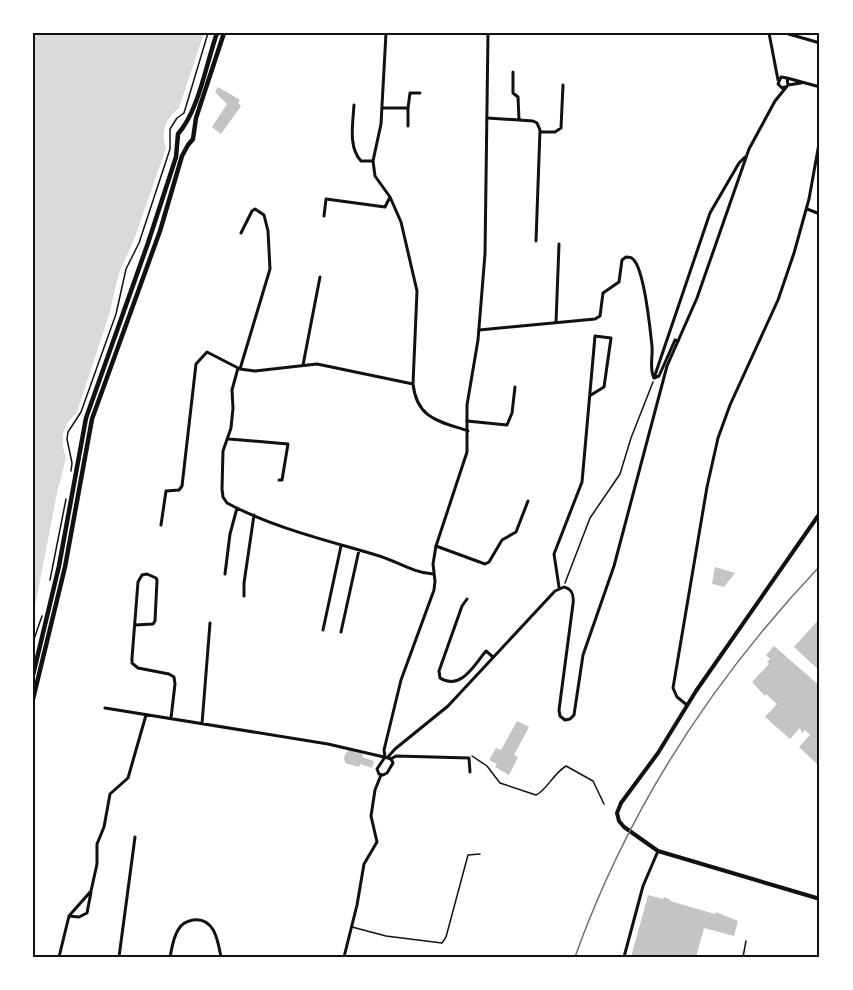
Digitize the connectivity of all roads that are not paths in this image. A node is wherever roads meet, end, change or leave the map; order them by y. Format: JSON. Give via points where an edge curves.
{"nodes":[{"id":1,"x":217,"y":33,"type":"edge"},
{"id":2,"x":224,"y":33,"type":"edge"},
{"id":3,"x":386,"y":33,"type":"edge"},
{"id":4,"x":488,"y":33,"type":"edge"},
{"id":5,"x":769,"y":33,"type":"edge"},
{"id":6,"x":785,"y":33,"type":"edge"},
{"id":7,"x":820,"y":43,"type":"edge"},
{"id":8,"x":776,"y":69,"type":"junction"},
{"id":9,"x":513,"y":72,"type":"dead end"},
{"id":10,"x":785,"y":77,"type":"junction"},
{"id":11,"x":778,"y":80,"type":"junction"},
{"id":12,"x":805,"y":83,"type":"junction"},
{"id":13,"x":563,"y":85,"type":"dead end"},
{"id":14,"x":778,"y":85,"type":"junction"},
{"id":15,"x":787,"y":86,"type":"junction"},
{"id":16,"x":820,"y":87,"type":"edge"},
{"id":17,"x":420,"y":93,"type":"dead end"},
{"id":18,"x":775,"y":101,"type":"junction"},
{"id":19,"x":354,"y":105,"type":"dead end"},
{"id":20,"x":382,"y":108,"type":"junction"},
{"id":21,"x":408,"y":108,"type":"junction"},
{"id":22,"x":487,"y":118,"type":"junction"},
{"id":23,"x":519,"y":120,"type":"junction"},
{"id":24,"x":408,"y":126,"type":"dead end"},
{"id":25,"x":184,"y":129,"type":"junction"},
{"id":26,"x":541,"y":132,"type":"junction"},
{"id":27,"x":193,"y":134,"type":"junction"},
{"id":28,"x":820,"y":138,"type":"edge"},
{"id":29,"x":179,"y":141,"type":"junction"},
{"id":30,"x":188,"y":145,"type":"junction"},
{"id":31,"x":746,"y":157,"type":"junction"},
{"id":32,"x":373,"y":160,"type":"junction"},
{"id":33,"x":390,"y":197,"type":"junction"},
{"id":34,"x":807,"y":209,"type":"junction"},
{"id":35,"x":820,"y":214,"type":"edge"},
{"id":36,"x":324,"y":216,"type":"dead end"},
{"id":37,"x":242,"y":233,"type":"dead end"},
{"id":38,"x":536,"y":241,"type":"dead end"},
{"id":39,"x":559,"y":244,"type":"dead end"},
{"id":40,"x":320,"y":277,"type":"dead end"},
{"id":41,"x":556,"y":323,"type":"junction"},
{"id":42,"x":479,"y":330,"type":"junction"},
{"id":43,"x":678,"y":341,"type":"junction"},
{"id":44,"x":303,"y":365,"type":"junction"},
{"id":45,"x":239,"y":369,"type":"junction"},
{"id":46,"x":654,"y":378,"type":"junction"},
{"id":47,"x":413,"y":384,"type":"junction"},
{"id":48,"x":515,"y":387,"type":"dead end"},
{"id":49,"x":591,"y":395,"type":"junction"},
{"id":50,"x":92,"y":400,"type":"junction"},
{"id":51,"x":96,"y":408,"type":"junction"},
{"id":52,"x":468,"y":421,"type":"junction"},
{"id":53,"x":468,"y":431,"type":"junction"},
{"id":54,"x":228,"y":439,"type":"junction"},
{"id":55,"x":279,"y":480,"type":"dead end"},
{"id":56,"x":528,"y":501,"type":"dead end"},
{"id":57,"x":237,"y":508,"type":"junction"},
{"id":58,"x":820,"y":513,"type":"edge"},
{"id":59,"x":254,"y":515,"type":"junction"},
{"id":60,"x":161,"y":525,"type":"dead end"},
{"id":61,"x":341,"y":546,"type":"junction"},
{"id":62,"x":436,"y":546,"type":"junction"},
{"id":63,"x":358,"y":550,"type":"junction"},
{"id":64,"x":433,"y":573,"type":"junction"},
{"id":65,"x":225,"y":574,"type":"dead end"},
{"id":66,"x":562,"y":587,"type":"junction"},
{"id":67,"x":244,"y":596,"type":"dead end"},
{"id":68,"x":467,"y":599,"type":"dead end"},
{"id":69,"x":210,"y":623,"type":"dead end"},
{"id":70,"x":135,"y":625,"type":"junction"},
{"id":71,"x":323,"y":630,"type":"dead end"},
{"id":72,"x":341,"y":632,"type":"dead end"},
{"id":73,"x":493,"y":657,"type":"junction"},
{"id":74,"x":33,"y":675,"type":"edge"},
{"id":75,"x":33,"y":699,"type":"edge"},
{"id":76,"x":687,"y":706,"type":"junction"},
{"id":77,"x":105,"y":708,"type":"dead end"},
{"id":78,"x":146,"y":715,"type":"junction"},
{"id":79,"x":171,"y":718,"type":"junction"},
{"id":80,"x":202,"y":724,"type":"junction"},
{"id":81,"x":375,"y":755,"type":"junction"},
{"id":82,"x":387,"y":757,"type":"junction"},
{"id":83,"x":380,"y":761,"type":"junction"},
{"id":84,"x":470,"y":772,"type":"dead end"},
{"id":85,"x":381,"y":775,"type":"junction"},
{"id":86,"x":135,"y":837,"type":"dead end"},
{"id":87,"x":658,"y":851,"type":"junction"},
{"id":88,"x":480,"y":854,"type":"dead end"},
{"id":89,"x":91,"y":891,"type":"junction"},
{"id":90,"x":820,"y":900,"type":"edge"},
{"id":91,"x":69,"y":916,"type":"junction"},
{"id":92,"x":351,"y":927,"type":"junction"},
{"id":93,"x":59,"y":957,"type":"edge"},
{"id":94,"x":119,"y":957,"type":"edge"},
{"id":95,"x":170,"y":957,"type":"edge"},
{"id":96,"x":221,"y":957,"type":"edge"},
{"id":97,"x":344,"y":957,"type":"edge"},
{"id":98,"x":624,"y":957,"type":"edge"}],
"edges":[{"from":1,"to":25,"type":"main road"},
{"from":2,"to":27,"type":"main road"},
{"from":3,"to":20,"type":"street"},
{"from":4,"to":22,"type":"street"},
{"from":5,"to":8,"type":"street"},
{"from":6,"to":7,"type":"street"},
{"from":8,"to":10,"type":"street"},
{"from":8,"to":11,"type":"street"},
{"from":9,"to":23,"type":"street"},
{"from":10,"to":11,"type":"street"},
{"from":10,"to":12,"type":"street"},
{"from":10,"to":15,"type":"street"},
{"from":11,"to":14,"type":"street"},
{"from":12,"to":15,"type":"street"},
{"from":12,"to":16,"type":"street"},
{"from":13,"to":26,"type":"street","via":[[561,128]]},
{"from":14,"to":15,"type":"street"},
{"from":14,"to":18,"type":"street"},
{"from":15,"to":18,"type":"street"},
{"from":17,"to":21,"type":"street","via":[[410,93]]},
{"from":18,"to":31,"type":"street"},
{"from":19,"to":32,"type":"street","via":[[355,155],[361,161]]},
{"from":20,"to":21,"type":"street"},
{"from":20,"to":32,"type":"street"},
{"from":21,"to":24,"type":"street"},
{"from":22,"to":23,"type":"street"},
{"from":22,"to":42,"type":"street"},
{"from":23,"to":26,"type":"street","via":[[536,122]]},
{"from":25,"to":27,"type":"main road"},
{"from":25,"to":29,"type":"main road","via":[[178,134]]},
{"from":26,"to":38,"type":"street"},
{"from":27,"to":30,"type":"main road"},
{"from":28,"to":34,"type":"street"},
{"from":29,"to":30,"type":"main road"},
{"from":29,"to":50,"type":"main road","via":[[148,243]]},
{"from":30,"to":51,"type":"main road"},
{"from":31,"to":43,"type":"street"},
{"from":31,"to":46,"type":"street","via":[[710,213]]},
{"from":32,"to":33,"type":"street","via":[[375,176]]},
{"from":33,"to":36,"type":"street","via":[[385,207],[326,199]]},
{"from":33,"to":47,"type":"street","via":[[401,222],[417,291]]},
{"from":34,"to":35,"type":"street"},
{"from":34,"to":76,"type":"street","via":[[782,291],[730,405],[714,453],[673,688]]},
{"from":37,"to":45,"type":"street","via":[[252,211],[260,210],[268,231],[270,269]]},
{"from":39,"to":41,"type":"street"},
{"from":40,"to":44,"type":"street"},
{"from":41,"to":42,"type":"street"},
{"from":41,"to":46,"type":"street","via":[[595,320],[600,316],[603,293],[619,282],[622,260],[633,259],[643,284]]},
{"from":42,"to":52,"type":"street"},
{"from":43,"to":46,"type":"street","via":[[675,340],[659,376]]},
{"from":43,"to":66,"type":"street","via":[[662,380],[614,566],[586,645],[575,711],[568,720],[562,718],[559,710],[573,600],[571,590]]},
{"from":44,"to":45,"type":"street"},
{"from":44,"to":47,"type":"street","via":[[317,364]]},
{"from":45,"to":54,"type":"street","via":[[232,390],[234,408]]},
{"from":45,"to":60,"type":"street","via":[[207,352],[196,364],[182,486],[166,491]]},
{"from":47,"to":53,"type":"street","via":[[414,396],[428,417]]},
{"from":48,"to":52,"type":"street","via":[[507,424]]},
{"from":49,"to":49,"type":"street","via":[[595,336],[611,338],[604,387]]},
{"from":49,"to":66,"type":"street","via":[[582,482],[554,554]]},
{"from":50,"to":51,"type":"main road"},
{"from":50,"to":74,"type":"main road"},
{"from":51,"to":75,"type":"main road","via":[[56,609]]},
{"from":52,"to":53,"type":"street"},
{"from":53,"to":62,"type":"street","via":[[465,460]]},
{"from":54,"to":55,"type":"street","via":[[288,444]]},
{"from":54,"to":57,"type":"street","via":[[223,450],[223,497]]},
{"from":56,"to":62,"type":"street","via":[[516,532],[502,540],[485,564]]},
{"from":57,"to":59,"type":"street"},
{"from":57,"to":65,"type":"street"},
{"from":58,"to":76,"type":"main road"},
{"from":59,"to":61,"type":"street"},
{"from":59,"to":67,"type":"street"},
{"from":61,"to":63,"type":"street"},
{"from":61,"to":71,"type":"street"},
{"from":62,"to":64,"type":"street"},
{"from":63,"to":64,"type":"street"},
{"from":63,"to":72,"type":"street"},
{"from":64,"to":82,"type":"street","via":[[434,590],[399,688],[384,750]]},
{"from":66,"to":73,"type":"street"},
{"from":68,"to":73,"type":"street","via":[[439,671],[440,678],[458,681],[486,651]]},
{"from":69,"to":80,"type":"street"},
{"from":70,"to":70,"type":"street","via":[[139,579],[149,574],[158,580],[154,621],[148,626]]},
{"from":70,"to":79,"type":"street","via":[[133,666],[174,677]]},
{"from":73,"to":82,"type":"street","via":[[448,706]]},
{"from":76,"to":87,"type":"main road","via":[[618,807],[619,821]]},
{"from":77,"to":78,"type":"street"},
{"from":78,"to":79,"type":"street"},
{"from":78,"to":89,"type":"street","via":[[127,781],[110,794],[97,844]]},
{"from":79,"to":80,"type":"street"},
{"from":80,"to":81,"type":"street"},
{"from":81,"to":82,"type":"street"},
{"from":81,"to":83,"type":"street"},
{"from":82,"to":83,"type":"street"},
{"from":82,"to":84,"type":"street","via":[[469,758]]},
{"from":82,"to":85,"type":"street","via":[[393,762],[391,768]]},
{"from":83,"to":85,"type":"street","via":[[377,769]]},
{"from":85,"to":92,"type":"street","via":[[371,816],[377,842],[364,864]]},
{"from":86,"to":94,"type":"street"},
{"from":87,"to":90,"type":"main road"},
{"from":87,"to":98,"type":"street","via":[[643,886]]},
{"from":88,"to":92,"type":"lane","via":[[468,855],[442,943]]},
{"from":89,"to":91,"type":"street"},
{"from":89,"to":91,"type":"street","via":[[87,913]]},
{"from":91,"to":93,"type":"street"},
{"from":92,"to":97,"type":"street"},
{"from":95,"to":96,"type":"street","via":[[179,927],[195,920],[213,928]]}]}
